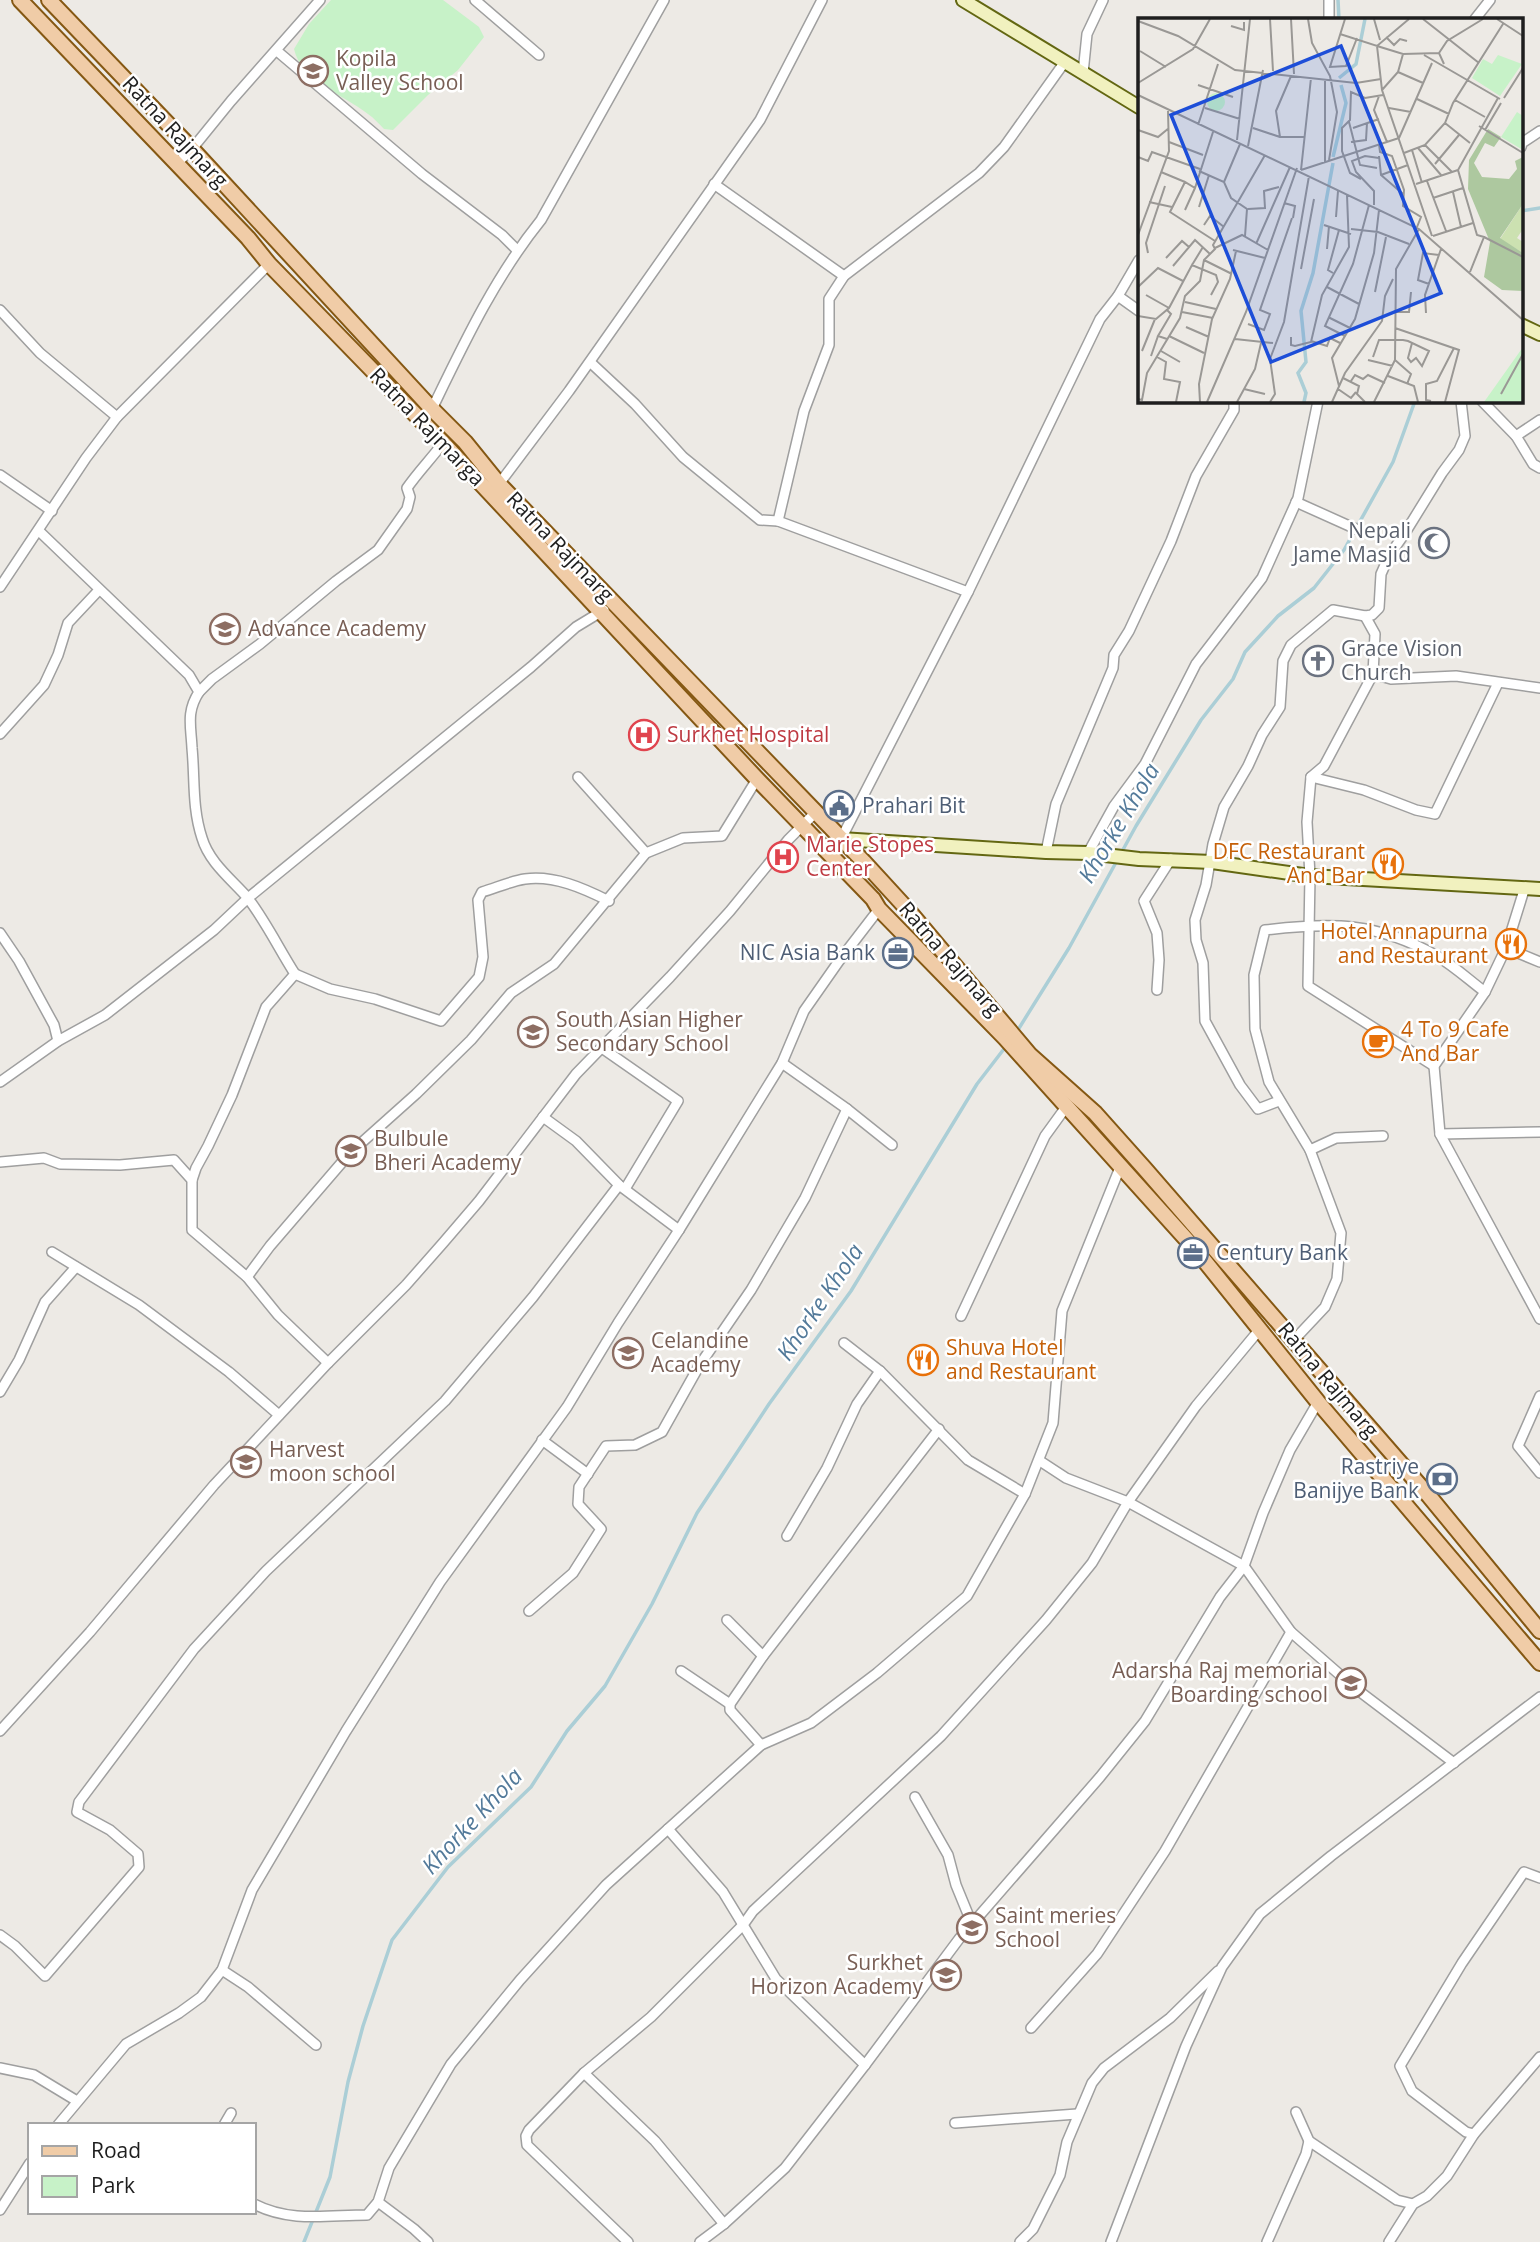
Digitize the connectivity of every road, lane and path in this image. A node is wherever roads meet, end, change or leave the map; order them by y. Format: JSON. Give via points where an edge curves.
{"nodes":[{"id":1,"x":20,"y":0,"type":"edge"},
{"id":2,"x":49,"y":0,"type":"edge"},
{"id":3,"x":320,"y":0,"type":"edge"},
{"id":4,"x":475,"y":0,"type":"edge"},
{"id":5,"x":664,"y":0,"type":"edge"},
{"id":6,"x":822,"y":0,"type":"edge"},
{"id":7,"x":963,"y":0,"type":"edge"},
{"id":8,"x":1103,"y":0,"type":"edge"},
{"id":9,"x":1329,"y":0,"type":"edge"},
{"id":10,"x":1490,"y":0,"type":"edge"},
{"id":11,"x":1329,"y":18,"type":"edge"},
{"id":12,"x":1476,"y":18,"type":"edge"},
{"id":13,"x":277,"y":51,"type":"junction"},
{"id":14,"x":539,"y":55,"type":"dead end"},
{"id":15,"x":1064,"y":63,"type":"junction"},
{"id":16,"x":1083,"y":73,"type":"junction"},
{"id":17,"x":1138,"y":106,"type":"edge"},
{"id":18,"x":1540,"y":131,"type":"edge"},
{"id":19,"x":1522,"y":143,"type":"edge"},
{"id":20,"x":192,"y":149,"type":"junction"},
{"id":21,"x":177,"y":163,"type":"junction"},
{"id":22,"x":714,"y":184,"type":"junction"},
{"id":23,"x":517,"y":250,"type":"junction"},
{"id":24,"x":1138,"y":262,"type":"edge"},
{"id":25,"x":269,"y":264,"type":"junction"},
{"id":26,"x":844,"y":276,"type":"junction"},
{"id":27,"x":1118,"y":296,"type":"junction"},
{"id":28,"x":0,"y":310,"type":"edge"},
{"id":29,"x":1138,"y":310,"type":"edge"},
{"id":30,"x":1522,"y":325,"type":"edge"},
{"id":31,"x":1540,"y":334,"type":"edge"},
{"id":32,"x":590,"y":362,"type":"junction"},
{"id":33,"x":1234,"y":402,"type":"edge"},
{"id":34,"x":1318,"y":402,"type":"edge"},
{"id":35,"x":1461,"y":402,"type":"edge"},
{"id":36,"x":1483,"y":402,"type":"edge"},
{"id":37,"x":432,"y":409,"type":"junction"},
{"id":38,"x":117,"y":417,"type":"junction"},
{"id":39,"x":1540,"y":420,"type":"edge"},
{"id":40,"x":1516,"y":436,"type":"junction"},
{"id":41,"x":465,"y":442,"type":"junction"},
{"id":42,"x":443,"y":443,"type":"junction"},
{"id":43,"x":454,"y":454,"type":"junction"},
{"id":44,"x":1540,"y":468,"type":"edge"},
{"id":45,"x":0,"y":475,"type":"edge"},
{"id":46,"x":499,"y":484,"type":"junction"},
{"id":47,"x":1296,"y":502,"type":"junction"},
{"id":48,"x":52,"y":511,"type":"junction"},
{"id":49,"x":778,"y":521,"type":"junction"},
{"id":50,"x":1356,"y":529,"type":"dead end"},
{"id":51,"x":39,"y":531,"type":"junction"},
{"id":52,"x":0,"y":587,"type":"edge"},
{"id":53,"x":99,"y":590,"type":"junction"},
{"id":54,"x":968,"y":592,"type":"junction"},
{"id":55,"x":614,"y":603,"type":"junction"},
{"id":56,"x":600,"y":612,"type":"junction"},
{"id":57,"x":1365,"y":616,"type":"junction"},
{"id":58,"x":1373,"y":674,"type":"junction"},
{"id":59,"x":1498,"y":683,"type":"junction"},
{"id":60,"x":1540,"y":688,"type":"edge"},
{"id":61,"x":199,"y":692,"type":"junction"},
{"id":62,"x":0,"y":734,"type":"edge"},
{"id":63,"x":578,"y":777,"type":"dead end"},
{"id":64,"x":1311,"y":777,"type":"junction"},
{"id":65,"x":757,"y":779,"type":"junction"},
{"id":66,"x":816,"y":812,"type":"junction"},
{"id":67,"x":803,"y":825,"type":"junction"},
{"id":68,"x":841,"y":839,"type":"junction"},
{"id":69,"x":1046,"y":852,"type":"junction"},
{"id":70,"x":646,"y":853,"type":"junction"},
{"id":71,"x":1088,"y":853,"type":"junction"},
{"id":72,"x":1171,"y":859,"type":"junction"},
{"id":73,"x":864,"y":862,"type":"junction"},
{"id":74,"x":1212,"y":862,"type":"junction"},
{"id":75,"x":852,"y":876,"type":"junction"},
{"id":76,"x":1310,"y":876,"type":"junction"},
{"id":77,"x":1525,"y":887,"type":"junction"},
{"id":78,"x":1540,"y":889,"type":"edge"},
{"id":79,"x":247,"y":898,"type":"junction"},
{"id":80,"x":609,"y":901,"type":"junction"},
{"id":81,"x":879,"y":909,"type":"junction"},
{"id":82,"x":1308,"y":925,"type":"junction"},
{"id":83,"x":0,"y":933,"type":"edge"},
{"id":84,"x":1506,"y":948,"type":"junction"},
{"id":85,"x":1540,"y":962,"type":"edge"},
{"id":86,"x":295,"y":974,"type":"junction"},
{"id":87,"x":1157,"y":990,"type":"dead end"},
{"id":88,"x":1485,"y":992,"type":"junction"},
{"id":89,"x":1007,"y":1033,"type":"junction"},
{"id":90,"x":58,"y":1041,"type":"junction"},
{"id":91,"x":602,"y":1048,"type":"junction"},
{"id":92,"x":1030,"y":1061,"type":"junction"},
{"id":93,"x":782,"y":1063,"type":"junction"},
{"id":94,"x":1434,"y":1066,"type":"junction"},
{"id":95,"x":0,"y":1082,"type":"edge"},
{"id":96,"x":1279,"y":1101,"type":"junction"},
{"id":97,"x":1066,"y":1107,"type":"junction"},
{"id":98,"x":847,"y":1109,"type":"junction"},
{"id":99,"x":543,"y":1117,"type":"junction"},
{"id":100,"x":1540,"y":1132,"type":"edge"},
{"id":101,"x":1440,"y":1133,"type":"junction"},
{"id":102,"x":1383,"y":1136,"type":"dead end"},
{"id":103,"x":892,"y":1145,"type":"dead end"},
{"id":104,"x":1310,"y":1150,"type":"junction"},
{"id":105,"x":0,"y":1163,"type":"edge"},
{"id":106,"x":1121,"y":1166,"type":"junction"},
{"id":107,"x":192,"y":1180,"type":"junction"},
{"id":108,"x":622,"y":1187,"type":"junction"},
{"id":109,"x":679,"y":1230,"type":"junction"},
{"id":110,"x":52,"y":1252,"type":"dead end"},
{"id":111,"x":76,"y":1266,"type":"junction"},
{"id":112,"x":247,"y":1278,"type":"junction"},
{"id":113,"x":961,"y":1316,"type":"dead end"},
{"id":114,"x":1540,"y":1319,"type":"edge"},
{"id":115,"x":1260,"y":1329,"type":"junction"},
{"id":116,"x":1294,"y":1340,"type":"junction"},
{"id":117,"x":844,"y":1343,"type":"dead end"},
{"id":118,"x":328,"y":1363,"type":"junction"},
{"id":119,"x":880,"y":1371,"type":"junction"},
{"id":120,"x":0,"y":1392,"type":"edge"},
{"id":121,"x":1540,"y":1396,"type":"edge"},
{"id":122,"x":1318,"y":1402,"type":"junction"},
{"id":123,"x":279,"y":1415,"type":"junction"},
{"id":124,"x":939,"y":1429,"type":"junction"},
{"id":125,"x":542,"y":1440,"type":"junction"},
{"id":126,"x":1040,"y":1461,"type":"junction"},
{"id":127,"x":588,"y":1474,"type":"junction"},
{"id":128,"x":1540,"y":1474,"type":"edge"},
{"id":129,"x":1025,"y":1494,"type":"junction"},
{"id":130,"x":1128,"y":1502,"type":"junction"},
{"id":131,"x":787,"y":1536,"type":"dead end"},
{"id":132,"x":1244,"y":1566,"type":"junction"},
{"id":133,"x":529,"y":1611,"type":"dead end"},
{"id":134,"x":727,"y":1620,"type":"dead end"},
{"id":135,"x":1540,"y":1631,"type":"edge"},
{"id":136,"x":1292,"y":1632,"type":"junction"},
{"id":137,"x":763,"y":1656,"type":"junction"},
{"id":138,"x":1540,"y":1663,"type":"edge"},
{"id":139,"x":681,"y":1671,"type":"dead end"},
{"id":140,"x":1540,"y":1697,"type":"edge"},
{"id":141,"x":730,"y":1704,"type":"junction"},
{"id":142,"x":0,"y":1731,"type":"edge"},
{"id":143,"x":761,"y":1745,"type":"junction"},
{"id":144,"x":1454,"y":1762,"type":"junction"},
{"id":145,"x":915,"y":1797,"type":"dead end"},
{"id":146,"x":668,"y":1829,"type":"junction"},
{"id":147,"x":1540,"y":1878,"type":"edge"},
{"id":148,"x":972,"y":1924,"type":"junction"},
{"id":149,"x":743,"y":1925,"type":"junction"},
{"id":150,"x":0,"y":1935,"type":"edge"},
{"id":151,"x":1222,"y":1967,"type":"junction"},
{"id":152,"x":222,"y":1969,"type":"junction"},
{"id":153,"x":1031,"y":2028,"type":"dead end"},
{"id":154,"x":316,"y":2045,"type":"dead end"},
{"id":155,"x":1540,"y":2057,"type":"edge"},
{"id":156,"x":866,"y":2065,"type":"junction"},
{"id":157,"x":0,"y":2067,"type":"edge"},
{"id":158,"x":584,"y":2073,"type":"junction"},
{"id":159,"x":77,"y":2101,"type":"junction"},
{"id":160,"x":1296,"y":2112,"type":"dead end"},
{"id":161,"x":230,"y":2113,"type":"dead end"},
{"id":162,"x":1077,"y":2114,"type":"junction"},
{"id":163,"x":60,"y":2123,"type":"edge"},
{"id":164,"x":225,"y":2123,"type":"edge"},
{"id":165,"x":955,"y":2123,"type":"dead end"},
{"id":166,"x":1474,"y":2134,"type":"junction"},
{"id":167,"x":1309,"y":2141,"type":"junction"},
{"id":168,"x":28,"y":2166,"type":"edge"},
{"id":169,"x":378,"y":2202,"type":"junction"},
{"id":170,"x":1413,"y":2204,"type":"junction"},
{"id":171,"x":256,"y":2205,"type":"edge"},
{"id":172,"x":0,"y":2210,"type":"edge"},
{"id":173,"x":724,"y":2224,"type":"junction"},
{"id":174,"x":428,"y":2242,"type":"edge"},
{"id":175,"x":628,"y":2242,"type":"edge"},
{"id":176,"x":701,"y":2242,"type":"edge"},
{"id":177,"x":1020,"y":2242,"type":"edge"},
{"id":178,"x":1112,"y":2242,"type":"edge"},
{"id":179,"x":1267,"y":2242,"type":"edge"},
{"id":180,"x":1389,"y":2242,"type":"edge"}],
"edges":[{"from":1,"to":21,"type":"main road","name":"Ratna Rajmarga"},
{"from":2,"to":20,"type":"main road","name":"Ratna Rajmarg"},
{"from":3,"to":13,"type":"street"},
{"from":4,"to":14,"type":"street"},
{"from":5,"to":23,"type":"street","via":[[541,220]]},
{"from":6,"to":22,"type":"street","via":[[760,120]]},
{"from":7,"to":15,"type":"main road"},
{"from":8,"to":16,"type":"street","via":[[1087,34]]},
{"from":9,"to":11,"type":"street"},
{"from":10,"to":12,"type":"street"},
{"from":13,"to":20,"type":"street"},
{"from":13,"to":23,"type":"street"},
{"from":15,"to":16,"type":"main road"},
{"from":15,"to":26,"type":"street","via":[[1004,147],[979,173]]},
{"from":16,"to":17,"type":"main road"},
{"from":18,"to":19,"type":"street"},
{"from":20,"to":21,"type":"street"},
{"from":20,"to":37,"type":"main road","name":"Ratna Rajmarg"},
{"from":21,"to":25,"type":"main road","name":"Ratna Rajmarga"},
{"from":22,"to":26,"type":"street"},
{"from":22,"to":32,"type":"street"},
{"from":23,"to":37,"type":"street","via":[[478,315]]},
{"from":24,"to":27,"type":"street"},
{"from":25,"to":38,"type":"street"},
{"from":25,"to":42,"type":"main road","name":"Ratna Rajmarga"},
{"from":26,"to":49,"type":"street","via":[[829,299],[829,345],[804,411]]},
{"from":27,"to":29,"type":"street"},
{"from":27,"to":54,"type":"street","via":[[1100,319]]},
{"from":28,"to":38,"type":"street","via":[[40,353]]},
{"from":30,"to":31,"type":"main road"},
{"from":32,"to":46,"type":"street"},
{"from":32,"to":49,"type":"street","via":[[683,457],[760,520]]},
{"from":33,"to":69,"type":"street","via":[[1114,655],[1056,804]]},
{"from":34,"to":47,"type":"street"},
{"from":35,"to":57,"type":"street","via":[[1465,436],[1459,450],[1389,556],[1381,575],[1378,608]]},
{"from":36,"to":40,"type":"street"},
{"from":37,"to":41,"type":"main road","name":"Ratna Rajmarg"},
{"from":38,"to":48,"type":"street"},
{"from":39,"to":40,"type":"street"},
{"from":40,"to":44,"type":"street"},
{"from":41,"to":43,"type":"main road"},
{"from":41,"to":46,"type":"main road","name":"Ratna Rajmarg"},
{"from":42,"to":43,"type":"main road","name":"Ratna Rajmarga"},
{"from":42,"to":61,"type":"street","via":[[407,488],[407,509],[379,550]]},
{"from":43,"to":56,"type":"main road","name":"Ratna Rajmarga"},
{"from":45,"to":48,"type":"street"},
{"from":46,"to":55,"type":"main road","name":"Ratna Rajmarg"},
{"from":47,"to":50,"type":"street"},
{"from":47,"to":71,"type":"street","via":[[1262,578],[1196,664],[1145,764]]},
{"from":48,"to":51,"type":"street"},
{"from":49,"to":54,"type":"street"},
{"from":51,"to":52,"type":"street"},
{"from":51,"to":53,"type":"street"},
{"from":53,"to":61,"type":"street","via":[[189,675]]},
{"from":53,"to":62,"type":"street","via":[[68,623],[44,685]]},
{"from":54,"to":68,"type":"street"},
{"from":55,"to":56,"type":"street"},
{"from":55,"to":66,"type":"main road","name":"Ratna Rajmarg"},
{"from":56,"to":65,"type":"main road","name":"Ratna Rajmarga"},
{"from":56,"to":79,"type":"street"},
{"from":57,"to":58,"type":"street","via":[[1375,634]]},
{"from":57,"to":74,"type":"street","via":[[1333,610],[1291,645],[1283,661],[1280,706],[1224,807]]},
{"from":58,"to":59,"type":"street","via":[[1391,679],[1455,676]]},
{"from":58,"to":64,"type":"street","via":[[1324,766]]},
{"from":59,"to":60,"type":"street"},
{"from":59,"to":64,"type":"street","via":[[1435,814]]},
{"from":61,"to":79,"type":"street","via":[[188,720],[194,805],[202,841]]},
{"from":63,"to":70,"type":"street"},
{"from":64,"to":76,"type":"street","via":[[1307,822]]},
{"from":65,"to":67,"type":"main road","name":"Ratna Rajmarga"},
{"from":65,"to":70,"type":"street","via":[[722,836],[683,838]]},
{"from":66,"to":67,"type":"street"},
{"from":66,"to":68,"type":"main road","name":"Ratna Rajmarg"},
{"from":67,"to":75,"type":"main road","name":"Ratna Rajmarga"},
{"from":67,"to":91,"type":"street"},
{"from":68,"to":69,"type":"main road"},
{"from":68,"to":73,"type":"main road","name":"Ratna Rajmarg"},
{"from":69,"to":71,"type":"main road"},
{"from":70,"to":80,"type":"street"},
{"from":71,"to":72,"type":"main road"},
{"from":72,"to":74,"type":"main road"},
{"from":72,"to":87,"type":"street","via":[[1144,901],[1157,933]]},
{"from":73,"to":75,"type":"main road"},
{"from":73,"to":89,"type":"main road","name":"Ratna Rajmarg"},
{"from":74,"to":76,"type":"main road"},
{"from":74,"to":96,"type":"street","via":[[1195,920],[1203,962],[1205,1021],[1258,1109]]},
{"from":75,"to":81,"type":"main road","name":"Ratna Rajmarga"},
{"from":76,"to":77,"type":"main road"},
{"from":76,"to":82,"type":"street"},
{"from":77,"to":78,"type":"main road"},
{"from":77,"to":84,"type":"street"},
{"from":79,"to":86,"type":"street"},
{"from":79,"to":90,"type":"street","via":[[214,930],[106,1015]]},
{"from":80,"to":86,"type":"street","via":[[551,878],[523,879],[482,892],[478,900],[483,957],[479,977],[441,1021],[330,989]]},
{"from":80,"to":112,"type":"street","via":[[554,964],[511,993],[461,1049],[350,1153]]},
{"from":81,"to":89,"type":"main road","name":"Ratna Rajmarga"},
{"from":81,"to":93,"type":"street","via":[[804,1011]]},
{"from":82,"to":88,"type":"street","via":[[1383,932],[1437,956]]},
{"from":82,"to":94,"type":"street","via":[[1308,986]]},
{"from":82,"to":96,"type":"street","via":[[1265,930],[1254,975],[1255,1029]]},
{"from":83,"to":90,"type":"street","via":[[54,1025]]},
{"from":84,"to":85,"type":"street"},
{"from":84,"to":88,"type":"street"},
{"from":86,"to":107,"type":"street","via":[[266,1007]]},
{"from":88,"to":94,"type":"street"},
{"from":89,"to":92,"type":"main road","name":"Ratna Rajmarg"},
{"from":90,"to":95,"type":"street"},
{"from":91,"to":99,"type":"street"},
{"from":91,"to":108,"type":"street","via":[[678,1101]]},
{"from":92,"to":97,"type":"main road","name":"Ratna Rajmarg"},
{"from":92,"to":116,"type":"main road","name":"Ratna Rajmarg","via":[[1095,1113]]},
{"from":93,"to":98,"type":"street"},
{"from":93,"to":109,"type":"street"},
{"from":94,"to":101,"type":"street"},
{"from":96,"to":104,"type":"street"},
{"from":97,"to":106,"type":"main road","name":"Ratna Rajmarg"},
{"from":97,"to":113,"type":"street","via":[[1045,1136]]},
{"from":98,"to":103,"type":"street"},
{"from":98,"to":127,"type":"street","via":[[805,1198],[662,1432],[635,1445],[606,1446]]},
{"from":99,"to":108,"type":"street","via":[[576,1141]]},
{"from":99,"to":118,"type":"street","via":[[443,1243]]},
{"from":100,"to":101,"type":"street"},
{"from":101,"to":114,"type":"street"},
{"from":102,"to":104,"type":"street","via":[[1336,1138]]},
{"from":104,"to":116,"type":"street","via":[[1341,1233],[1337,1279],[1325,1307]]},
{"from":105,"to":107,"type":"street","via":[[44,1158],[60,1164],[120,1165],[174,1160]]},
{"from":106,"to":115,"type":"main road","name":"Ratna Rajmarg"},
{"from":106,"to":126,"type":"street","via":[[1062,1311],[1054,1423]]},
{"from":107,"to":112,"type":"street","via":[[192,1230]]},
{"from":108,"to":109,"type":"street"},
{"from":108,"to":150,"type":"street","via":[[445,1401],[266,1571],[194,1649],[79,1802],[77,1812],[110,1830],[138,1854],[138,1867],[45,1976]]},
{"from":109,"to":125,"type":"street"},
{"from":110,"to":111,"type":"street"},
{"from":111,"to":120,"type":"street","via":[[45,1302]]},
{"from":111,"to":123,"type":"street","via":[[229,1371]]},
{"from":112,"to":118,"type":"street"},
{"from":115,"to":122,"type":"main road","name":"Ratna Rajmarg"},
{"from":115,"to":130,"type":"street","via":[[1196,1406]]},
{"from":116,"to":135,"type":"main road","name":"Ratna Rajmarg"},
{"from":117,"to":119,"type":"street"},
{"from":118,"to":123,"type":"street"},
{"from":119,"to":124,"type":"street"},
{"from":119,"to":131,"type":"street","via":[[857,1404]]},
{"from":121,"to":128,"type":"street","via":[[1518,1446]]},
{"from":122,"to":132,"type":"street","via":[[1290,1450]]},
{"from":122,"to":138,"type":"main road","name":"Ratna Rajmarg"},
{"from":123,"to":142,"type":"street"},
{"from":124,"to":129,"type":"street","via":[[968,1460]]},
{"from":124,"to":137,"type":"street"},
{"from":125,"to":127,"type":"street"},
{"from":125,"to":152,"type":"street","via":[[440,1582],[346,1731],[252,1890]]},
{"from":126,"to":129,"type":"street"},
{"from":126,"to":130,"type":"street","via":[[1066,1478]]},
{"from":127,"to":133,"type":"street","via":[[579,1487],[578,1504],[601,1529],[573,1573]]},
{"from":129,"to":143,"type":"street","via":[[967,1596],[811,1723]]},
{"from":130,"to":132,"type":"street"},
{"from":130,"to":149,"type":"street","via":[[1092,1563],[942,1737]]},
{"from":132,"to":136,"type":"street"},
{"from":132,"to":148,"type":"street","via":[[1220,1597],[1145,1721]]},
{"from":134,"to":137,"type":"street"},
{"from":136,"to":144,"type":"street","via":[[1355,1688]]},
{"from":136,"to":153,"type":"street","via":[[1165,1851],[1097,1954]]},
{"from":137,"to":141,"type":"street"},
{"from":139,"to":141,"type":"street"},
{"from":140,"to":144,"type":"street"},
{"from":141,"to":143,"type":"street","via":[[730,1710]]},
{"from":143,"to":146,"type":"street"},
{"from":144,"to":151,"type":"street","via":[[1260,1914]]},
{"from":145,"to":148,"type":"street","via":[[948,1854]]},
{"from":146,"to":149,"type":"street","via":[[723,1892]]},
{"from":146,"to":169,"type":"street","via":[[588,1903],[451,2064],[389,2168]]},
{"from":147,"to":166,"type":"street","via":[[1524,1872],[1400,2066],[1412,2091]]},
{"from":148,"to":156,"type":"street"},
{"from":149,"to":156,"type":"street","via":[[776,1979]]},
{"from":149,"to":158,"type":"street","via":[[651,2017]]},
{"from":151,"to":162,"type":"street","via":[[1170,2018],[1104,2068],[1091,2083]]},
{"from":151,"to":178,"type":"street","via":[[1186,2046]]},
{"from":152,"to":154,"type":"street"},
{"from":152,"to":159,"type":"street","via":[[201,1997],[126,2044]]},
{"from":155,"to":166,"type":"street"},
{"from":156,"to":173,"type":"street","via":[[785,2168]]},
{"from":157,"to":159,"type":"street","via":[[34,2075]]},
{"from":158,"to":173,"type":"street","via":[[655,2141]]},
{"from":158,"to":175,"type":"street","via":[[529,2130],[527,2144]]},
{"from":159,"to":163,"type":"street"},
{"from":160,"to":167,"type":"street"},
{"from":161,"to":164,"type":"street"},
{"from":162,"to":165,"type":"street"},
{"from":162,"to":177,"type":"street","via":[[1060,2175],[1033,2229]]},
{"from":166,"to":170,"type":"street","via":[[1447,2176]]},
{"from":167,"to":170,"type":"street","via":[[1397,2200]]},
{"from":167,"to":179,"type":"street"},
{"from":168,"to":172,"type":"street"},
{"from":169,"to":171,"type":"street","via":[[367,2215],[313,2218],[292,2217]]},
{"from":169,"to":174,"type":"street"},
{"from":170,"to":180,"type":"street"},
{"from":173,"to":176,"type":"street"}]}
